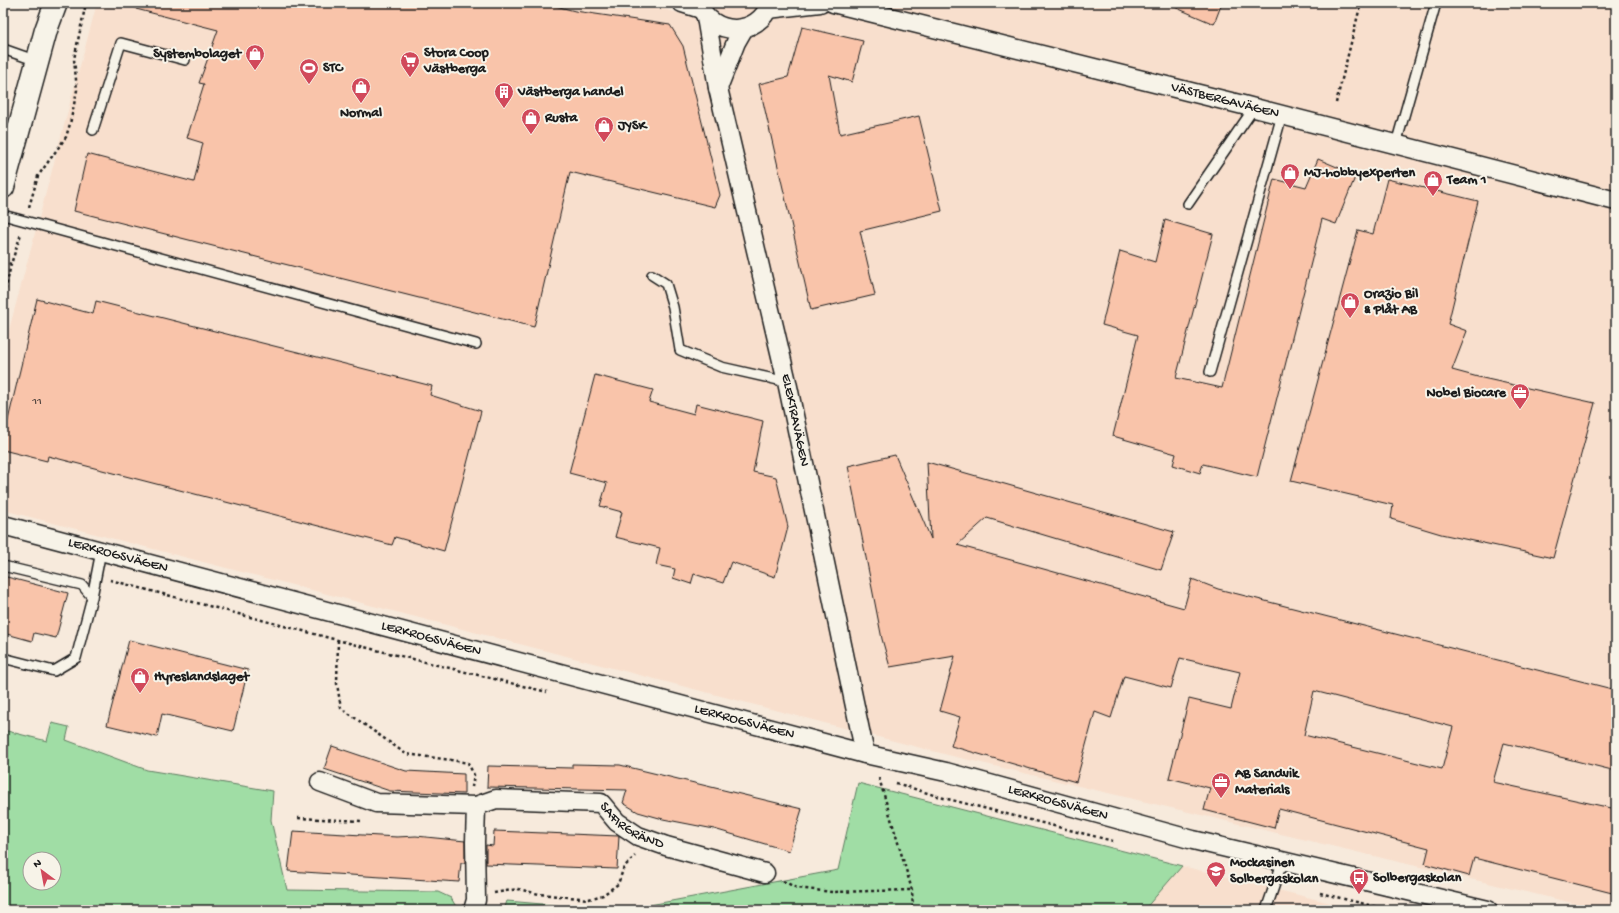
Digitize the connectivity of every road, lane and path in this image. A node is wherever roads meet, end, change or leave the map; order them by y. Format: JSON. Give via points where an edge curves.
{"nodes":[{"id":1,"x":50,"y":3,"type":"edge"},
{"id":2,"x":56,"y":3,"type":"edge"},
{"id":3,"x":86,"y":3,"type":"edge"},
{"id":4,"x":682,"y":3,"type":"edge"},
{"id":5,"x":820,"y":3,"type":"edge"},
{"id":6,"x":833,"y":3,"type":"edge"},
{"id":7,"x":1361,"y":3,"type":"edge"},
{"id":8,"x":1436,"y":3,"type":"edge"},
{"id":9,"x":769,"y":6,"type":"edge"},
{"id":10,"x":702,"y":10,"type":"edge"},
{"id":11,"x":744,"y":28,"type":"junction"},
{"id":12,"x":46,"y":30,"type":"junction"},
{"id":13,"x":3,"y":49,"type":"edge"},
{"id":14,"x":185,"y":60,"type":"dead end"},
{"id":15,"x":37,"y":61,"type":"junction"},
{"id":16,"x":718,"y":88,"type":"junction"},
{"id":17,"x":1336,"y":103,"type":"dead end"},
{"id":18,"x":1254,"y":108,"type":"junction"},
{"id":19,"x":1282,"y":115,"type":"junction"},
{"id":20,"x":94,"y":130,"type":"dead end"},
{"id":21,"x":1396,"y":144,"type":"junction"},
{"id":22,"x":3,"y":187,"type":"edge"},
{"id":23,"x":1616,"y":201,"type":"edge"},
{"id":24,"x":1188,"y":204,"type":"dead end"},
{"id":25,"x":3,"y":215,"type":"edge"},
{"id":26,"x":25,"y":222,"type":"junction"},
{"id":27,"x":3,"y":261,"type":"edge"},
{"id":28,"x":11,"y":264,"type":"junction"},
{"id":29,"x":652,"y":275,"type":"dead end"},
{"id":30,"x":3,"y":302,"type":"edge"},
{"id":31,"x":476,"y":344,"type":"dead end"},
{"id":32,"x":1210,"y":372,"type":"dead end"},
{"id":33,"x":787,"y":382,"type":"junction"},
{"id":34,"x":3,"y":525,"type":"edge"},
{"id":35,"x":101,"y":551,"type":"junction"},
{"id":36,"x":3,"y":566,"type":"edge"},
{"id":37,"x":96,"y":576,"type":"junction"},
{"id":38,"x":92,"y":597,"type":"junction"},
{"id":39,"x":338,"y":640,"type":"junction"},
{"id":40,"x":3,"y":658,"type":"edge"},
{"id":41,"x":552,"y":694,"type":"dead end"},
{"id":42,"x":865,"y":754,"type":"junction"},
{"id":43,"x":872,"y":775,"type":"dead end"},
{"id":44,"x":879,"y":778,"type":"junction"},
{"id":45,"x":887,"y":780,"type":"dead end"},
{"id":46,"x":320,"y":782,"type":"dead end"},
{"id":47,"x":894,"y":783,"type":"dead end"},
{"id":48,"x":940,"y":797,"type":"dead end"},
{"id":49,"x":476,"y":806,"type":"junction"},
{"id":50,"x":652,"y":841,"type":"junction"},
{"id":51,"x":1283,"y":860,"type":"junction"},
{"id":52,"x":765,"y":873,"type":"joint"},
{"id":53,"x":912,"y":890,"type":"junction"},
{"id":54,"x":475,"y":905,"type":"edge"},
{"id":55,"x":913,"y":910,"type":"edge"},
{"id":56,"x":1266,"y":910,"type":"edge"},
{"id":57,"x":1488,"y":910,"type":"edge"}],
"edges":[{"from":1,"to":12,"type":"street"},
{"from":2,"to":12,"type":"street"},
{"from":3,"to":26,"type":"path","via":[[74,59],[77,90],[70,124],[66,137],[38,176]]},
{"from":4,"to":10,"type":"street"},
{"from":5,"to":9,"type":"street"},
{"from":6,"to":18,"type":"street","name":"VÄSTBERGAVÄGEN"},
{"from":7,"to":17,"type":"path"},
{"from":8,"to":21,"type":"lane"},
{"from":9,"to":11,"type":"street","via":[[762,18]]},
{"from":10,"to":11,"type":"street","via":[[714,24],[723,28]]},
{"from":10,"to":16,"type":"street","name":"ELEKTRAVÄGEN"},
{"from":11,"to":16,"type":"street"},
{"from":12,"to":15,"type":"street"},
{"from":13,"to":15,"type":"lane"},
{"from":14,"to":20,"type":"lane","via":[[121,43]]},
{"from":15,"to":22,"type":"street"},
{"from":16,"to":33,"type":"street","name":"ELEKTRAVÄGEN"},
{"from":18,"to":19,"type":"street","name":"VÄSTBERGAVÄGEN"},
{"from":18,"to":24,"type":"lane"},
{"from":19,"to":21,"type":"street","name":"VÄSTBERGAVÄGEN"},
{"from":19,"to":32,"type":"lane"},
{"from":21,"to":23,"type":"street","name":"VÄSTBERGAVÄGEN"},
{"from":25,"to":26,"type":"lane"},
{"from":26,"to":28,"type":"path"},
{"from":26,"to":31,"type":"lane"},
{"from":27,"to":28,"type":"path"},
{"from":28,"to":30,"type":"path"},
{"from":29,"to":33,"type":"lane","via":[[666,284],[673,307],[680,350],[721,367]]},
{"from":33,"to":42,"type":"street","name":"ELEKTRAVÄGEN"},
{"from":34,"to":35,"type":"street","name":"LERKROGSVÄGEN"},
{"from":35,"to":37,"type":"lane"},
{"from":35,"to":42,"type":"street","name":"LERKROGSVÄGEN"},
{"from":36,"to":38,"type":"lane","via":[[82,585]]},
{"from":37,"to":38,"type":"lane"},
{"from":37,"to":39,"type":"path"},
{"from":38,"to":40,"type":"lane","via":[[76,658],[54,671]]},
{"from":39,"to":41,"type":"path"},
{"from":39,"to":49,"type":"path","via":[[337,684],[341,708],[406,754],[468,763],[474,775],[472,790]]},
{"from":42,"to":51,"type":"street","name":"LERKROGSVÄGEN","via":[[946,772],[1193,840]]},
{"from":43,"to":44,"type":"path"},
{"from":44,"to":45,"type":"path"},
{"from":44,"to":53,"type":"path"},
{"from":46,"to":49,"type":"street","name":"SAFIRGRÄND","via":[[376,803]]},
{"from":47,"to":48,"type":"path"},
{"from":49,"to":50,"type":"street","name":"SAFIRGRÄND","via":[[496,799],[601,803],[617,822],[638,836]]},
{"from":49,"to":54,"type":"street"},
{"from":50,"to":52,"type":"street","name":"SAFIRGRÄND"},
{"from":50,"to":54,"type":"path","via":[[641,853],[628,861],[618,884],[603,895],[589,899],[539,894],[518,889],[496,893]]},
{"from":51,"to":56,"type":"lane"},
{"from":51,"to":57,"type":"street","name":"LERKROGSVÄGEN"},
{"from":52,"to":53,"type":"path","via":[[797,888],[832,892]]},
{"from":53,"to":55,"type":"path"}]}
